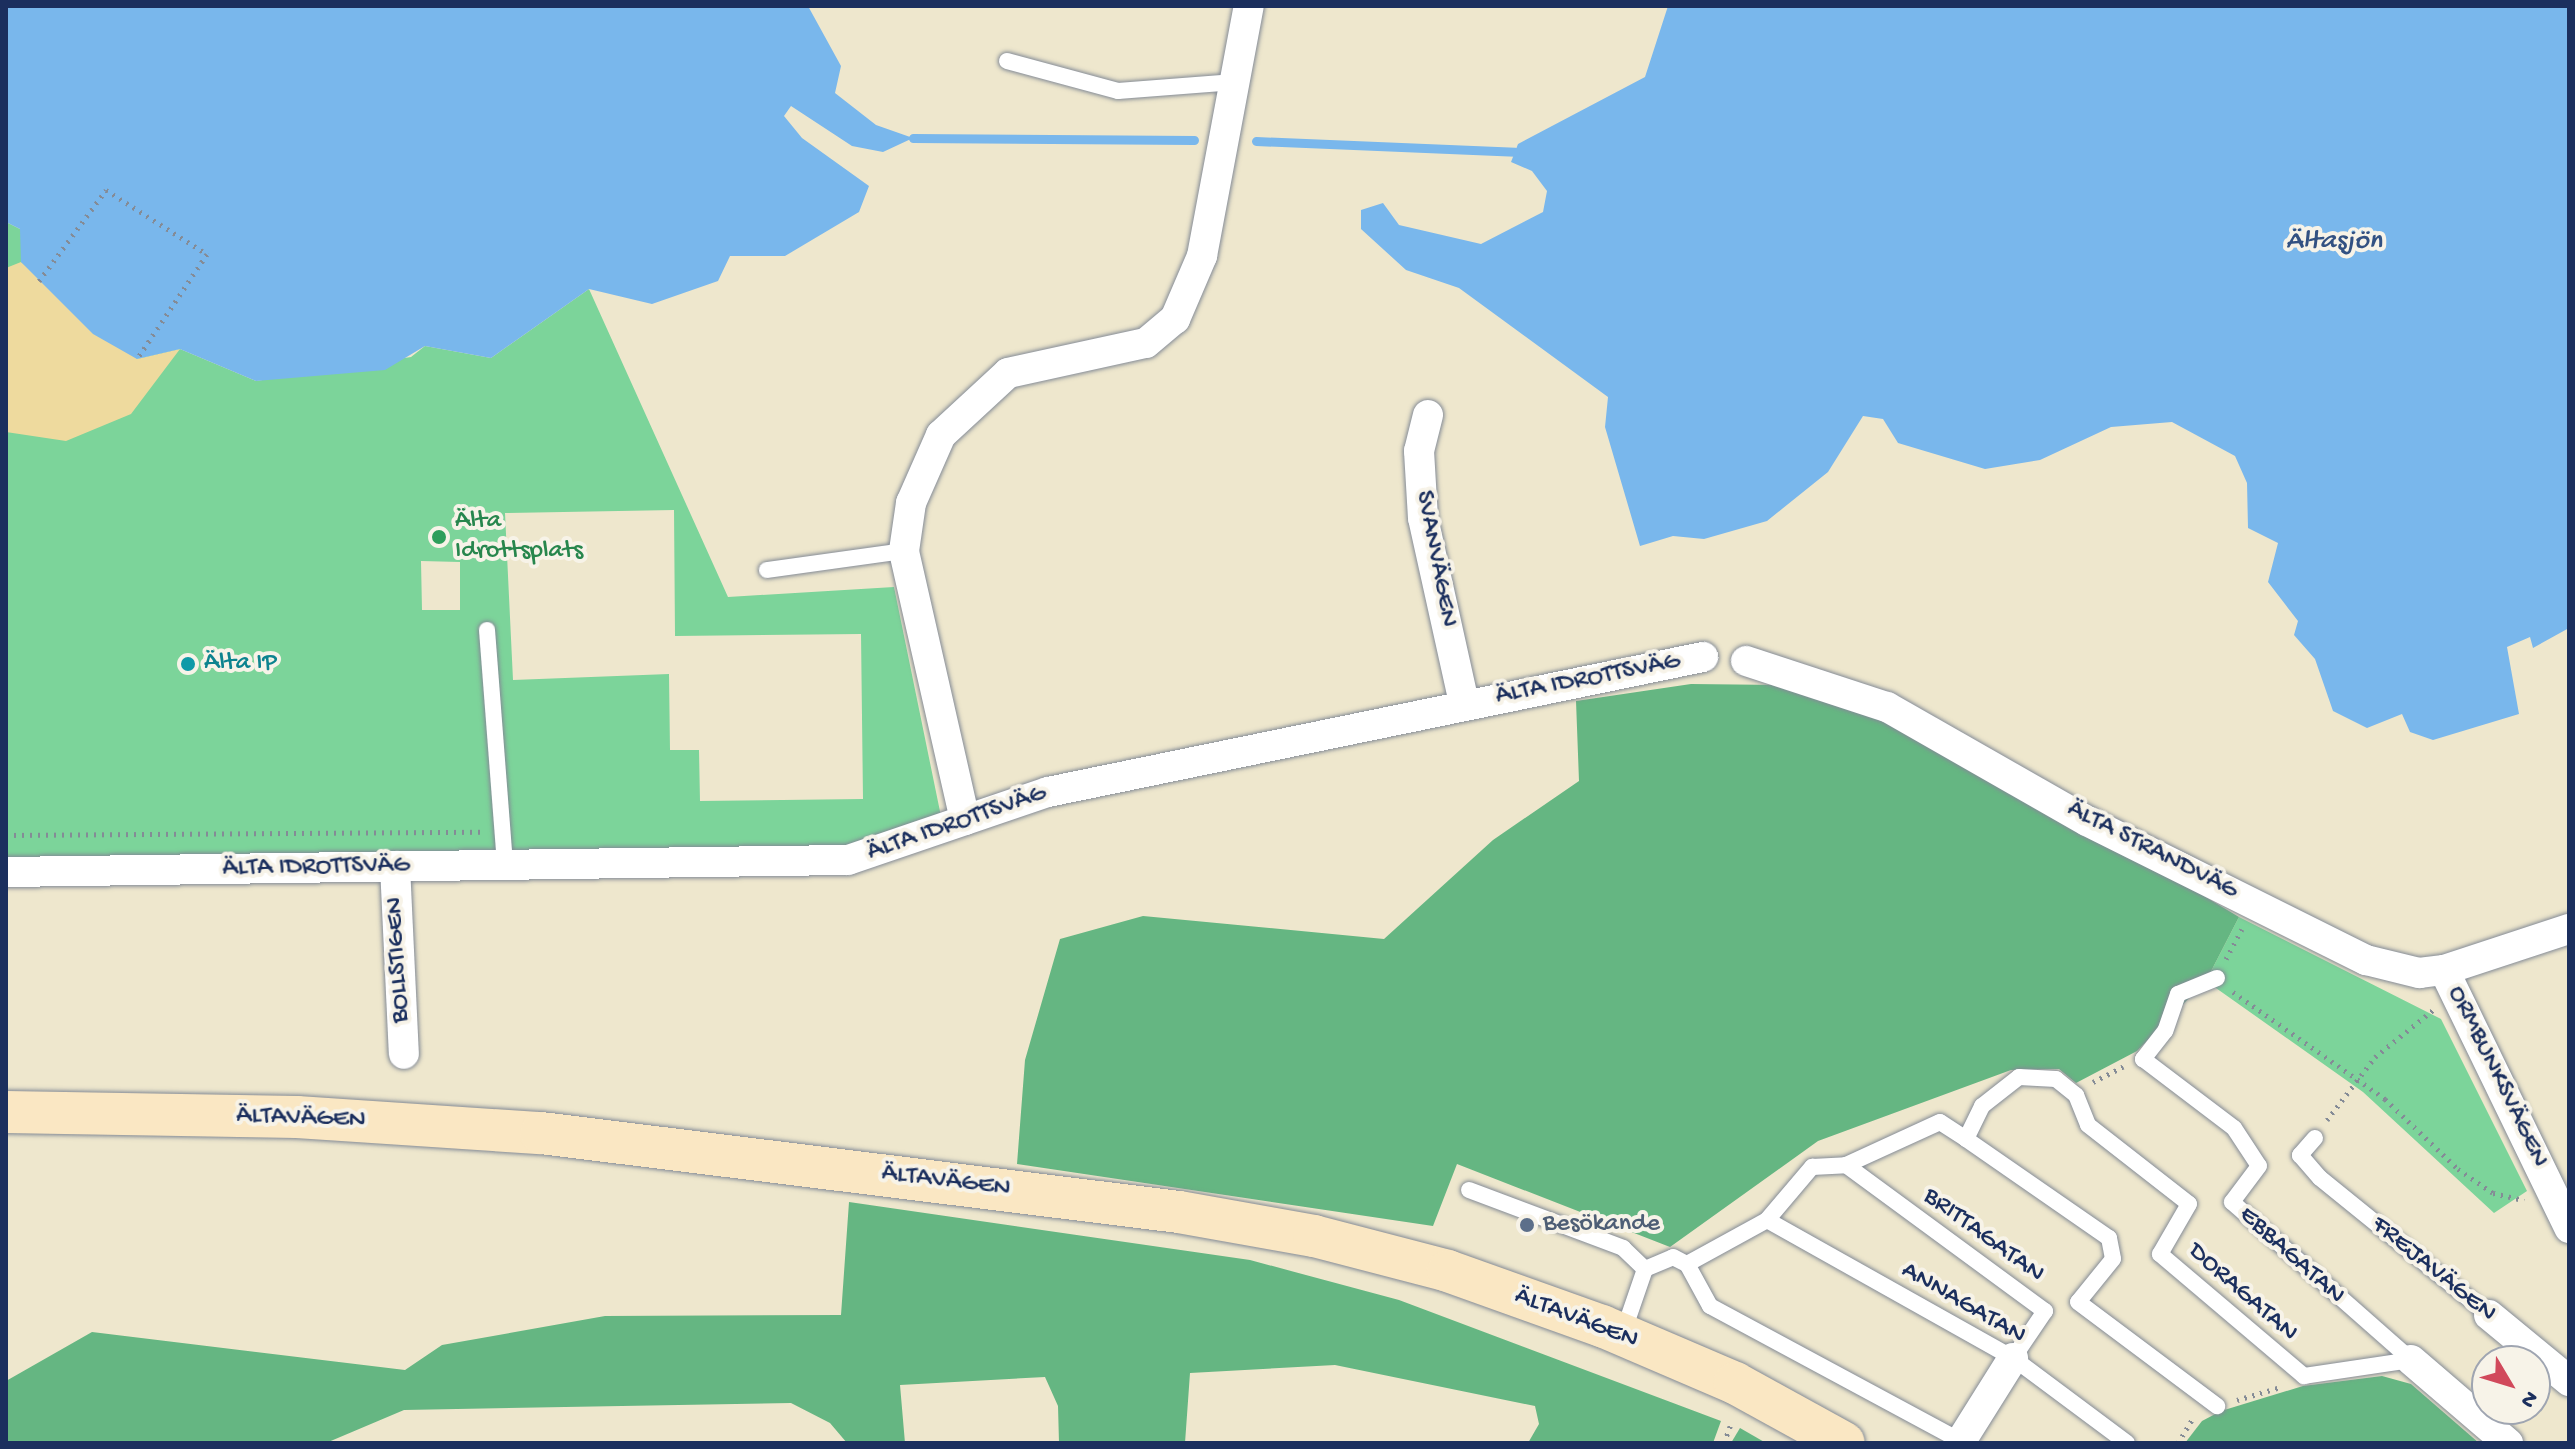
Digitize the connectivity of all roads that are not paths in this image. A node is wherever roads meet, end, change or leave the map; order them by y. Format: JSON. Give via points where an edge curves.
{"nodes":[{"id":1,"x":1249,"y":6,"type":"edge"},
{"id":2,"x":1007,"y":61,"type":"dead end"},
{"id":3,"x":1235,"y":82,"type":"junction"},
{"id":4,"x":1428,"y":415,"type":"dead end"},
{"id":5,"x":904,"y":551,"type":"junction"},
{"id":6,"x":767,"y":570,"type":"dead end"},
{"id":7,"x":487,"y":630,"type":"dead end"},
{"id":8,"x":1703,"y":657,"type":"dead end"},
{"id":9,"x":1746,"y":661,"type":"dead end"},
{"id":10,"x":1464,"y":703,"type":"junction"},
{"id":11,"x":965,"y":820,"type":"junction"},
{"id":12,"x":505,"y":864,"type":"junction"},
{"id":13,"x":395,"y":866,"type":"junction"},
{"id":14,"x":6,"y":872,"type":"edge"},
{"id":15,"x":2569,"y":929,"type":"edge"},
{"id":16,"x":2444,"y":970,"type":"junction"},
{"id":17,"x":2217,"y":978,"type":"road end"},
{"id":18,"x":404,"y":1054,"type":"dead end"},
{"id":19,"x":6,"y":1112,"type":"edge"},
{"id":20,"x":2315,"y":1138,"type":"road end"},
{"id":21,"x":1966,"y":1139,"type":"junction"},
{"id":22,"x":1846,"y":1165,"type":"junction"},
{"id":23,"x":1469,"y":1190,"type":"dead end"},
{"id":24,"x":1767,"y":1220,"type":"junction"},
{"id":25,"x":2569,"y":1228,"type":"edge"},
{"id":26,"x":1687,"y":1264,"type":"junction"},
{"id":27,"x":1645,"y":1269,"type":"junction"},
{"id":28,"x":2489,"y":1315,"type":"joint"},
{"id":29,"x":1623,"y":1335,"type":"junction"},
{"id":30,"x":2013,"y":1358,"type":"junction"},
{"id":31,"x":2411,"y":1360,"type":"junction"},
{"id":32,"x":2569,"y":1381,"type":"edge"},
{"id":33,"x":2217,"y":1406,"type":"dead end"},
{"id":34,"x":1962,"y":1442,"type":"edge"},
{"id":35,"x":1844,"y":1443,"type":"edge"},
{"id":36,"x":2127,"y":1443,"type":"edge"},
{"id":37,"x":2508,"y":1443,"type":"edge"}],
"edges":[{"from":1,"to":3,"type":"street"},
{"from":2,"to":3,"type":"lane","via":[[1118,91]]},
{"from":3,"to":5,"type":"street","via":[[1202,256],[1175,319],[1146,343],[1033,363],[987,388],[925,462]]},
{"from":4,"to":10,"type":"street","name":"SVANVÄGEN","via":[[1419,451],[1422,506]]},
{"from":5,"to":6,"type":"lane"},
{"from":5,"to":11,"type":"street"},
{"from":7,"to":12,"type":"lane"},
{"from":8,"to":10,"type":"street","name":"ÄLTA IDROTTSVÄG"},
{"from":9,"to":16,"type":"street","name":"ÄLTA STRANDVÄG","via":[[1887,707],[2087,821],[2366,960],[2419,973]]},
{"from":10,"to":11,"type":"street","name":"ÄLTA IDROTTSVÄG","via":[[1048,792]]},
{"from":11,"to":12,"type":"street","name":"ÄLTA IDROTTSVÄG","via":[[848,860]]},
{"from":12,"to":13,"type":"street","name":"ÄLTA IDROTTSVÄG"},
{"from":13,"to":14,"type":"street","name":"ÄLTA IDROTTSVÄG"},
{"from":13,"to":18,"type":"street","name":"BOLLSTIGEN"},
{"from":15,"to":16,"type":"street","name":"ÄLTA STRANDVÄG"},
{"from":16,"to":25,"type":"street","name":"ORMBUNKSVÄGEN"},
{"from":17,"to":31,"type":"lane","name":"EBBAGATAN","via":[[2178,994],[2165,1031],[2143,1059],[2234,1128],[2259,1166],[2232,1202]]},
{"from":19,"to":29,"type":"main road","name":"ÄLTAVÄGEN","via":[[297,1117],[541,1133],[1179,1212],[1448,1271]]},
{"from":20,"to":28,"type":"lane","name":"FREJAVÄGEN","via":[[2300,1155]]},
{"from":21,"to":22,"type":"lane","via":[[1940,1122]]},
{"from":21,"to":31,"type":"lane","name":"DORAGATAN","via":[[1982,1106],[2019,1077],[2056,1079],[2076,1095],[2088,1125],[2189,1204],[2160,1254],[2304,1376],[2343,1376]]},
{"from":21,"to":33,"type":"lane","via":[[2109,1238],[2113,1259],[2078,1302]]},
{"from":22,"to":24,"type":"lane","via":[[1812,1167]]},
{"from":22,"to":30,"type":"lane","name":"BRITTAGATAN","via":[[2045,1311]]},
{"from":23,"to":27,"type":"lane","via":[[1623,1248]]},
{"from":24,"to":26,"type":"lane"},
{"from":24,"to":30,"type":"lane","name":"ANNAGATAN"},
{"from":26,"to":27,"type":"lane","via":[[1673,1257]]},
{"from":26,"to":34,"type":"lane","via":[[1710,1306]]},
{"from":27,"to":29,"type":"lane"},
{"from":28,"to":32,"type":"street","name":"FREJAVÄGEN"},
{"from":29,"to":35,"type":"main road","name":"ÄLTAVÄGEN","via":[[1735,1383]]},
{"from":30,"to":34,"type":"street"},
{"from":30,"to":36,"type":"lane","name":"ANNAGATAN"},
{"from":31,"to":37,"type":"street","name":"EBBAGATAN"}]}
